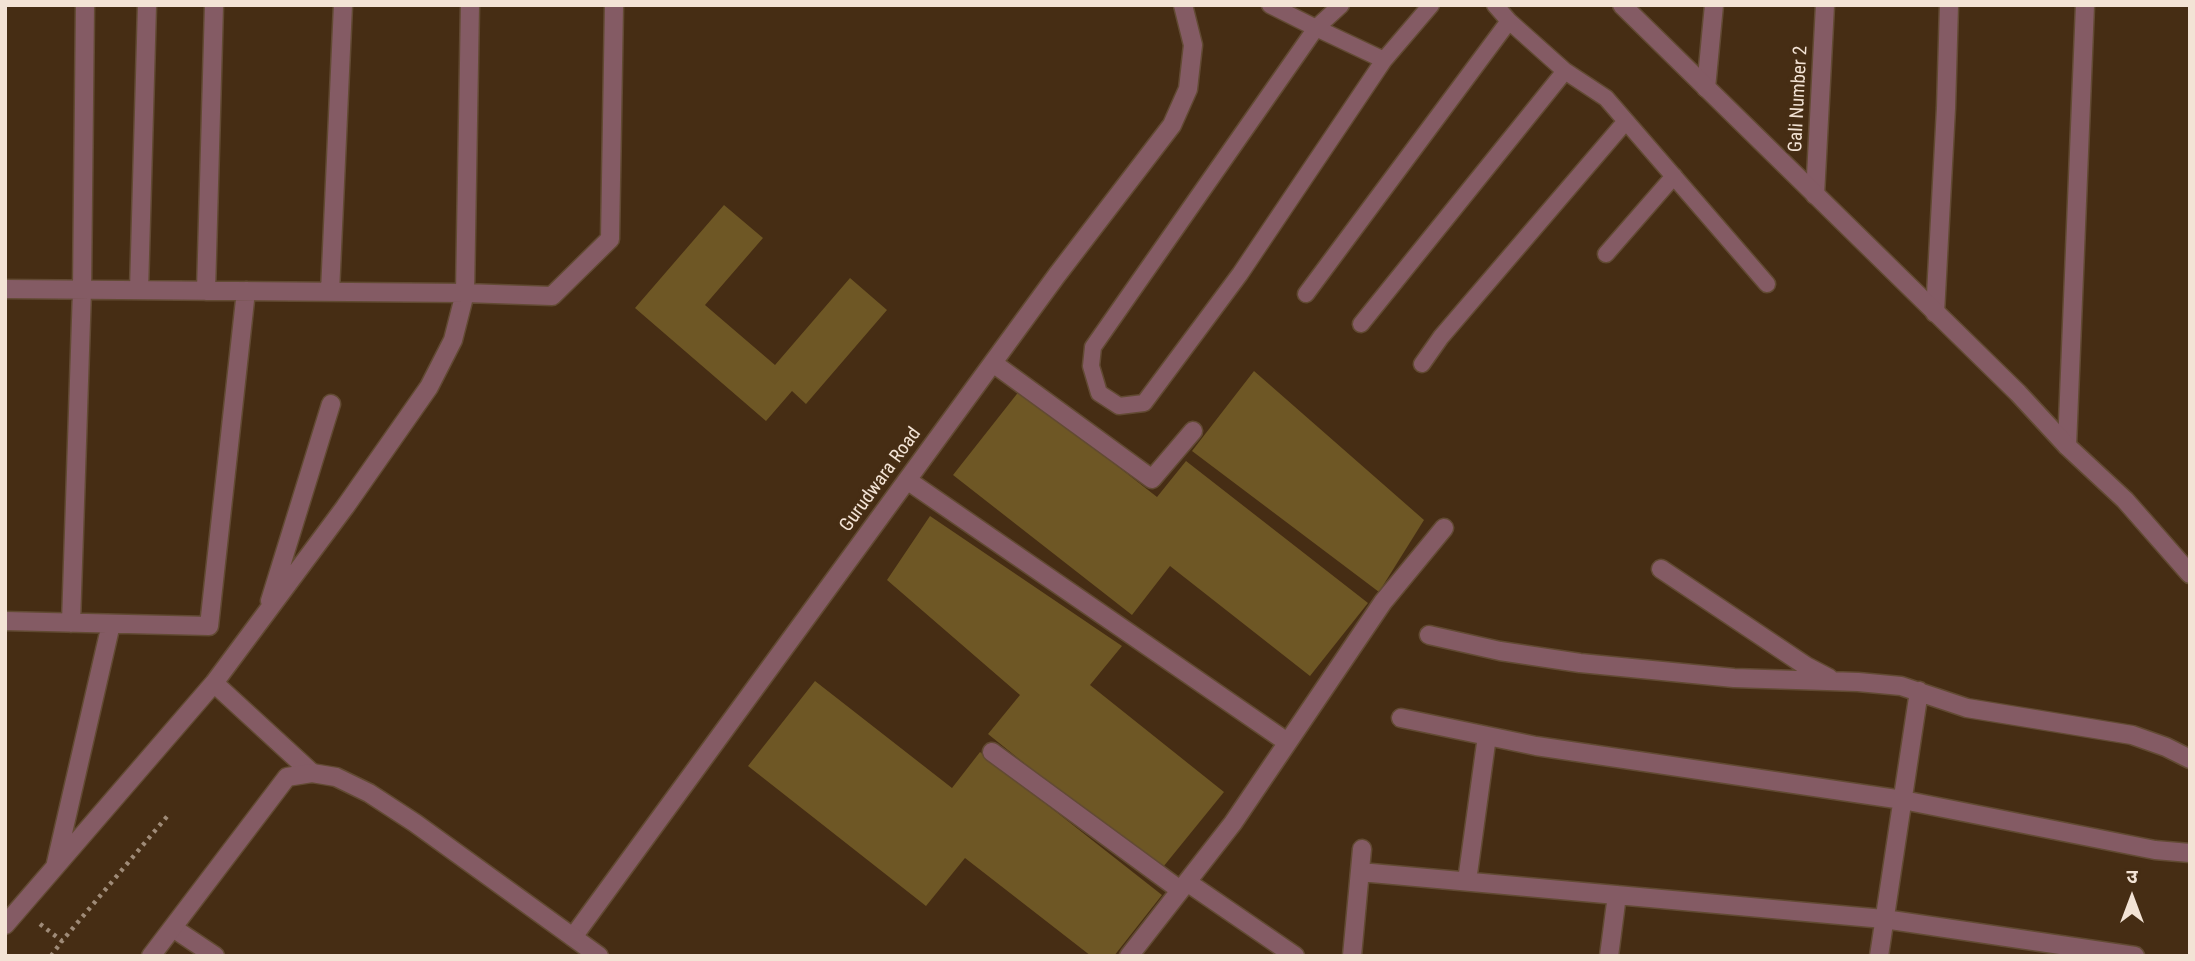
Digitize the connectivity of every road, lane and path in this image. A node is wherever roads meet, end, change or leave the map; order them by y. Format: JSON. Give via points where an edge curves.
{"nodes":[{"id":1,"x":85,"y":5,"type":"edge"},
{"id":2,"x":147,"y":5,"type":"edge"},
{"id":3,"x":214,"y":5,"type":"edge"},
{"id":4,"x":343,"y":5,"type":"edge"},
{"id":5,"x":470,"y":5,"type":"edge"},
{"id":6,"x":614,"y":5,"type":"edge"},
{"id":7,"x":1183,"y":5,"type":"edge"},
{"id":8,"x":1270,"y":5,"type":"edge"},
{"id":9,"x":1340,"y":5,"type":"edge"},
{"id":10,"x":1431,"y":5,"type":"edge"},
{"id":11,"x":1495,"y":5,"type":"edge"},
{"id":12,"x":1622,"y":5,"type":"edge"},
{"id":13,"x":1714,"y":5,"type":"edge"},
{"id":14,"x":1825,"y":5,"type":"edge"},
{"id":15,"x":1949,"y":5,"type":"edge"},
{"id":16,"x":2085,"y":5,"type":"edge"},
{"id":17,"x":1508,"y":21,"type":"junction"},
{"id":18,"x":1316,"y":28,"type":"junction"},
{"id":19,"x":1384,"y":60,"type":"junction"},
{"id":20,"x":1565,"y":71,"type":"junction"},
{"id":21,"x":1706,"y":88,"type":"junction"},
{"id":22,"x":1626,"y":121,"type":"junction"},
{"id":23,"x":1674,"y":176,"type":"junction"},
{"id":24,"x":1815,"y":195,"type":"junction"},
{"id":25,"x":1606,"y":254,"type":"dead end"},
{"id":26,"x":1767,"y":284,"type":"dead end"},
{"id":27,"x":5,"y":289,"type":"edge"},
{"id":28,"x":82,"y":290,"type":"junction"},
{"id":29,"x":139,"y":290,"type":"junction"},
{"id":30,"x":206,"y":291,"type":"junction"},
{"id":31,"x":246,"y":291,"type":"junction"},
{"id":32,"x":330,"y":292,"type":"junction"},
{"id":33,"x":465,"y":293,"type":"junction"},
{"id":34,"x":1306,"y":294,"type":"dead end"},
{"id":35,"x":1935,"y":313,"type":"junction"},
{"id":36,"x":1361,"y":324,"type":"dead end"},
{"id":37,"x":993,"y":363,"type":"junction"},
{"id":38,"x":1422,"y":364,"type":"dead end"},
{"id":39,"x":331,"y":404,"type":"dead end"},
{"id":40,"x":1194,"y":431,"type":"dead end"},
{"id":41,"x":2067,"y":446,"type":"junction"},
{"id":42,"x":907,"y":480,"type":"junction"},
{"id":43,"x":1444,"y":528,"type":"dead end"},
{"id":44,"x":1661,"y":569,"type":"dead end"},
{"id":45,"x":2190,"y":574,"type":"edge"},
{"id":46,"x":265,"y":614,"type":"junction"},
{"id":47,"x":5,"y":621,"type":"edge"},
{"id":48,"x":71,"y":623,"type":"junction"},
{"id":49,"x":111,"y":624,"type":"junction"},
{"id":50,"x":1429,"y":635,"type":"dead end"},
{"id":51,"x":1836,"y":682,"type":"junction"},
{"id":52,"x":214,"y":683,"type":"junction"},
{"id":53,"x":1919,"y":691,"type":"junction"},
{"id":54,"x":1401,"y":718,"type":"dead end"},
{"id":55,"x":1487,"y":736,"type":"junction"},
{"id":56,"x":1287,"y":742,"type":"junction"},
{"id":57,"x":992,"y":752,"type":"dead end"},
{"id":58,"x":2190,"y":759,"type":"edge"},
{"id":59,"x":313,"y":773,"type":"junction"},
{"id":60,"x":1903,"y":800,"type":"junction"},
{"id":61,"x":170,"y":813,"type":"dead end"},
{"id":62,"x":1362,"y":849,"type":"dead end"},
{"id":63,"x":2190,"y":853,"type":"edge"},
{"id":64,"x":55,"y":867,"type":"junction"},
{"id":65,"x":1360,"y":872,"type":"junction"},
{"id":66,"x":1467,"y":881,"type":"junction"},
{"id":67,"x":1184,"y":886,"type":"junction"},
{"id":68,"x":1617,"y":895,"type":"junction"},
{"id":69,"x":19,"y":909,"type":"junction"},
{"id":70,"x":1884,"y":919,"type":"junction"},
{"id":71,"x":5,"y":925,"type":"edge"},
{"id":72,"x":173,"y":928,"type":"junction"},
{"id":73,"x":573,"y":937,"type":"junction"},
{"id":74,"x":62,"y":940,"type":"junction"},
{"id":75,"x":51,"y":956,"type":"edge"},
{"id":76,"x":151,"y":956,"type":"edge"},
{"id":77,"x":215,"y":956,"type":"edge"},
{"id":78,"x":599,"y":956,"type":"edge"},
{"id":79,"x":1129,"y":956,"type":"edge"},
{"id":80,"x":1295,"y":956,"type":"edge"},
{"id":81,"x":1352,"y":956,"type":"edge"},
{"id":82,"x":1609,"y":956,"type":"edge"},
{"id":83,"x":1879,"y":956,"type":"edge"},
{"id":84,"x":2136,"y":956,"type":"edge"}],
"edges":[{"from":1,"to":28,"type":"street"},
{"from":2,"to":29,"type":"street"},
{"from":3,"to":30,"type":"street"},
{"from":4,"to":32,"type":"street"},
{"from":5,"to":33,"type":"street"},
{"from":6,"to":33,"type":"street","via":[[610,239],[552,296]]},
{"from":7,"to":37,"type":"street","name":"Gurudwara Road","via":[[1193,46],[1188,89],[1172,125]]},
{"from":8,"to":18,"type":"lane"},
{"from":9,"to":18,"type":"lane"},
{"from":10,"to":19,"type":"lane"},
{"from":11,"to":17,"type":"lane"},
{"from":12,"to":21,"type":"street"},
{"from":13,"to":21,"type":"street"},
{"from":14,"to":24,"type":"street","name":"Gali Number 2"},
{"from":15,"to":35,"type":"street"},
{"from":16,"to":41,"type":"street"},
{"from":17,"to":20,"type":"lane"},
{"from":17,"to":34,"type":"lane"},
{"from":18,"to":19,"type":"lane"},
{"from":18,"to":19,"type":"lane","via":[[1093,347],[1091,366],[1100,393],[1119,406],[1144,403],[1240,274]]},
{"from":20,"to":22,"type":"lane","via":[[1606,98]]},
{"from":20,"to":36,"type":"lane"},
{"from":21,"to":24,"type":"street"},
{"from":22,"to":23,"type":"lane"},
{"from":22,"to":38,"type":"lane"},
{"from":23,"to":25,"type":"lane"},
{"from":23,"to":26,"type":"lane"},
{"from":24,"to":35,"type":"street"},
{"from":27,"to":28,"type":"street"},
{"from":28,"to":29,"type":"street"},
{"from":28,"to":48,"type":"street"},
{"from":29,"to":30,"type":"street"},
{"from":30,"to":31,"type":"street"},
{"from":31,"to":32,"type":"street"},
{"from":31,"to":49,"type":"street","via":[[209,626]]},
{"from":32,"to":33,"type":"street"},
{"from":33,"to":46,"type":"street","via":[[453,340],[429,387]]},
{"from":35,"to":41,"type":"street"},
{"from":37,"to":40,"type":"street","via":[[1152,479]]},
{"from":37,"to":42,"type":"street","name":"Gurudwara Road"},
{"from":39,"to":46,"type":"street"},
{"from":41,"to":45,"type":"street","via":[[2125,500]]},
{"from":42,"to":56,"type":"street"},
{"from":42,"to":73,"type":"street","name":"Gurudwara Road"},
{"from":43,"to":56,"type":"street","via":[[1383,601]]},
{"from":44,"to":51,"type":"street"},
{"from":46,"to":52,"type":"street"},
{"from":47,"to":48,"type":"street"},
{"from":48,"to":49,"type":"street"},
{"from":49,"to":64,"type":"street"},
{"from":50,"to":51,"type":"street","via":[[1580,663],[1734,678]]},
{"from":51,"to":53,"type":"street"},
{"from":52,"to":59,"type":"street"},
{"from":52,"to":64,"type":"street"},
{"from":53,"to":58,"type":"street","via":[[1967,708],[2132,735]]},
{"from":53,"to":60,"type":"street"},
{"from":54,"to":55,"type":"street"},
{"from":55,"to":60,"type":"street"},
{"from":55,"to":66,"type":"street"},
{"from":56,"to":67,"type":"street"},
{"from":57,"to":67,"type":"street"},
{"from":59,"to":72,"type":"street","via":[[287,778]]},
{"from":59,"to":73,"type":"street","via":[[369,793]]},
{"from":60,"to":63,"type":"street"},
{"from":60,"to":70,"type":"street"},
{"from":61,"to":74,"type":"path"},
{"from":62,"to":65,"type":"street"},
{"from":64,"to":69,"type":"street"},
{"from":65,"to":66,"type":"street"},
{"from":65,"to":81,"type":"street"},
{"from":66,"to":68,"type":"street"},
{"from":67,"to":79,"type":"street"},
{"from":67,"to":80,"type":"street"},
{"from":68,"to":70,"type":"street"},
{"from":68,"to":82,"type":"street"},
{"from":69,"to":71,"type":"street"},
{"from":69,"to":74,"type":"path"},
{"from":70,"to":83,"type":"street"},
{"from":70,"to":84,"type":"street"},
{"from":72,"to":76,"type":"street"},
{"from":72,"to":77,"type":"street"},
{"from":73,"to":78,"type":"street"},
{"from":74,"to":75,"type":"path"}]}
